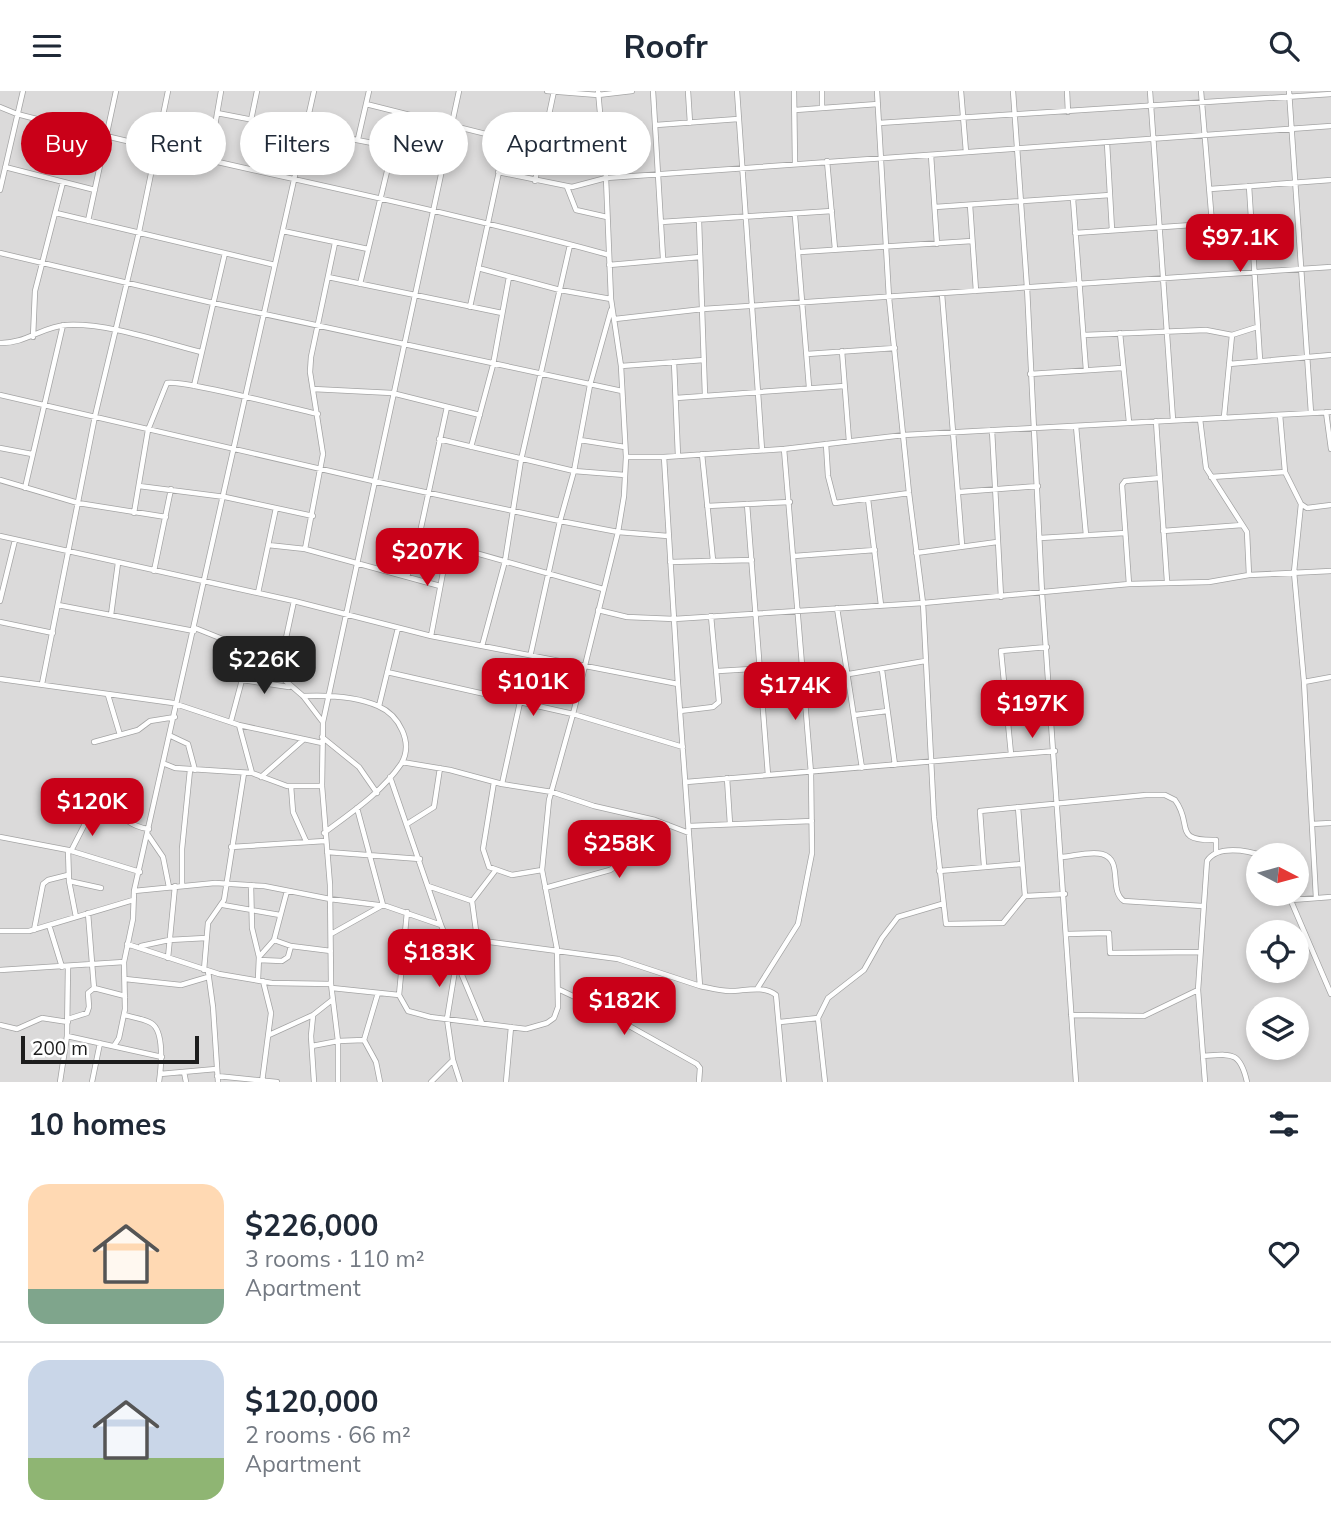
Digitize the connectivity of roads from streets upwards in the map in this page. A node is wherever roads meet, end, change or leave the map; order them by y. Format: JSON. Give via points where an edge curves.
{"nodes":[{"id":1,"x":23,"y":91,"type":"edge"},
{"id":2,"x":116,"y":91,"type":"edge"},
{"id":3,"x":168,"y":91,"type":"edge"},
{"id":4,"x":221,"y":91,"type":"edge"},
{"id":5,"x":257,"y":91,"type":"edge"},
{"id":6,"x":314,"y":91,"type":"edge"},
{"id":7,"x":369,"y":91,"type":"edge"},
{"id":8,"x":459,"y":91,"type":"edge"},
{"id":9,"x":547,"y":91,"type":"edge"},
{"id":10,"x":632,"y":91,"type":"edge"},
{"id":11,"x":653,"y":91,"type":"edge"},
{"id":12,"x":688,"y":91,"type":"edge"},
{"id":13,"x":737,"y":91,"type":"edge"},
{"id":14,"x":794,"y":91,"type":"edge"},
{"id":15,"x":821,"y":91,"type":"edge"},
{"id":16,"x":877,"y":91,"type":"edge"},
{"id":17,"x":961,"y":91,"type":"edge"},
{"id":18,"x":1013,"y":91,"type":"edge"},
{"id":19,"x":1066,"y":91,"type":"edge"},
{"id":20,"x":1150,"y":91,"type":"edge"},
{"id":21,"x":1201,"y":91,"type":"edge"},
{"id":22,"x":554,"y":92,"type":"edge"},
{"id":23,"x":598,"y":93,"type":"edge"},
{"id":24,"x":1289,"y":94,"type":"edge"},
{"id":25,"x":1331,"y":94,"type":"edge"},
{"id":26,"x":1202,"y":103,"type":"junction"},
{"id":27,"x":366,"y":104,"type":"junction"},
{"id":28,"x":878,"y":104,"type":"junction"},
{"id":29,"x":1151,"y":105,"type":"junction"},
{"id":30,"x":0,"y":107,"type":"edge"},
{"id":31,"x":822,"y":108,"type":"junction"},
{"id":32,"x":795,"y":110,"type":"junction"},
{"id":33,"x":112,"y":112,"type":"edge"},
{"id":34,"x":163,"y":112,"type":"edge"},
{"id":35,"x":217,"y":112,"type":"edge"},
{"id":36,"x":253,"y":112,"type":"edge"},
{"id":37,"x":310,"y":112,"type":"edge"},
{"id":38,"x":397,"y":112,"type":"edge"},
{"id":39,"x":455,"y":112,"type":"edge"},
{"id":40,"x":550,"y":112,"type":"edge"},
{"id":41,"x":1068,"y":112,"type":"junction"},
{"id":42,"x":17,"y":114,"type":"junction"},
{"id":43,"x":21,"y":115,"type":"edge"},
{"id":44,"x":1015,"y":116,"type":"junction"},
{"id":45,"x":738,"y":119,"type":"junction"},
{"id":46,"x":963,"y":119,"type":"junction"},
{"id":47,"x":690,"y":123,"type":"junction"},
{"id":48,"x":879,"y":123,"type":"junction"},
{"id":49,"x":656,"y":125,"type":"junction"},
{"id":50,"x":1331,"y":126,"type":"edge"},
{"id":51,"x":1291,"y":129,"type":"junction"},
{"id":52,"x":1206,"y":135,"type":"junction"},
{"id":53,"x":355,"y":138,"type":"edge"},
{"id":54,"x":358,"y":139,"type":"junction"},
{"id":55,"x":1153,"y":139,"type":"junction"},
{"id":56,"x":369,"y":142,"type":"edge"},
{"id":57,"x":1107,"y":143,"type":"junction"},
{"id":58,"x":1018,"y":149,"type":"junction"},
{"id":59,"x":965,"y":152,"type":"junction"},
{"id":60,"x":930,"y":155,"type":"junction"},
{"id":61,"x":882,"y":157,"type":"junction"},
{"id":62,"x":827,"y":161,"type":"junction"},
{"id":63,"x":795,"y":163,"type":"junction"},
{"id":64,"x":226,"y":164,"type":"edge"},
{"id":65,"x":5,"y":167,"type":"junction"},
{"id":66,"x":742,"y":168,"type":"junction"},
{"id":67,"x":2,"y":174,"type":"edge"},
{"id":68,"x":98,"y":175,"type":"edge"},
{"id":69,"x":150,"y":175,"type":"edge"},
{"id":70,"x":296,"y":175,"type":"edge"},
{"id":71,"x":386,"y":175,"type":"edge"},
{"id":72,"x":442,"y":175,"type":"edge"},
{"id":73,"x":498,"y":175,"type":"edge"},
{"id":74,"x":507,"y":175,"type":"edge"},
{"id":75,"x":536,"y":175,"type":"edge"},
{"id":76,"x":657,"y":175,"type":"junction"},
{"id":77,"x":295,"y":179,"type":"junction"},
{"id":78,"x":606,"y":179,"type":"junction"},
{"id":79,"x":1331,"y":180,"type":"edge"},
{"id":80,"x":535,"y":181,"type":"junction"},
{"id":81,"x":62,"y":182,"type":"junction"},
{"id":82,"x":1296,"y":182,"type":"junction"},
{"id":83,"x":1249,"y":186,"type":"junction"},
{"id":84,"x":567,"y":187,"type":"junction"},
{"id":85,"x":1210,"y":189,"type":"junction"},
{"id":86,"x":0,"y":190,"type":"edge"},
{"id":87,"x":95,"y":190,"type":"junction"},
{"id":88,"x":1110,"y":195,"type":"junction"},
{"id":89,"x":381,"y":198,"type":"junction"},
{"id":90,"x":1073,"y":199,"type":"junction"},
{"id":91,"x":1021,"y":202,"type":"junction"},
{"id":92,"x":970,"y":205,"type":"junction"},
{"id":93,"x":935,"y":207,"type":"junction"},
{"id":94,"x":434,"y":211,"type":"junction"},
{"id":95,"x":832,"y":211,"type":"junction"},
{"id":96,"x":56,"y":213,"type":"junction"},
{"id":97,"x":795,"y":216,"type":"junction"},
{"id":98,"x":607,"y":217,"type":"junction"},
{"id":99,"x":747,"y":218,"type":"junction"},
{"id":100,"x":88,"y":221,"type":"junction"},
{"id":101,"x":699,"y":221,"type":"junction"},
{"id":102,"x":1251,"y":221,"type":"junction"},
{"id":103,"x":660,"y":222,"type":"junction"},
{"id":104,"x":1212,"y":223,"type":"junction"},
{"id":105,"x":487,"y":225,"type":"junction"},
{"id":106,"x":1160,"y":227,"type":"junction"},
{"id":107,"x":1112,"y":230,"type":"junction"},
{"id":108,"x":283,"y":231,"type":"junction"},
{"id":109,"x":139,"y":232,"type":"junction"},
{"id":110,"x":1075,"y":233,"type":"junction"},
{"id":111,"x":972,"y":241,"type":"junction"},
{"id":112,"x":335,"y":243,"type":"junction"},
{"id":113,"x":937,"y":244,"type":"junction"},
{"id":114,"x":570,"y":245,"type":"junction"},
{"id":115,"x":885,"y":247,"type":"junction"},
{"id":116,"x":368,"y":249,"type":"junction"},
{"id":117,"x":835,"y":249,"type":"junction"},
{"id":118,"x":800,"y":252,"type":"junction"},
{"id":119,"x":0,"y":253,"type":"edge"},
{"id":120,"x":225,"y":253,"type":"junction"},
{"id":121,"x":609,"y":255,"type":"junction"},
{"id":122,"x":700,"y":257,"type":"junction"},
{"id":123,"x":663,"y":258,"type":"junction"},
{"id":124,"x":42,"y":264,"type":"junction"},
{"id":125,"x":275,"y":265,"type":"junction"},
{"id":126,"x":609,"y":265,"type":"junction"},
{"id":127,"x":1331,"y":267,"type":"edge"},
{"id":128,"x":478,"y":268,"type":"junction"},
{"id":129,"x":1301,"y":270,"type":"junction"},
{"id":130,"x":1253,"y":272,"type":"junction"},
{"id":131,"x":1162,"y":276,"type":"junction"},
{"id":132,"x":328,"y":277,"type":"junction"},
{"id":133,"x":509,"y":277,"type":"junction"},
{"id":134,"x":1078,"y":283,"type":"junction"},
{"id":135,"x":127,"y":284,"type":"junction"},
{"id":136,"x":360,"y":284,"type":"junction"},
{"id":137,"x":1027,"y":287,"type":"junction"},
{"id":138,"x":560,"y":290,"type":"junction"},
{"id":139,"x":976,"y":291,"type":"junction"},
{"id":140,"x":942,"y":294,"type":"junction"},
{"id":141,"x":414,"y":297,"type":"junction"},
{"id":142,"x":889,"y":298,"type":"junction"},
{"id":143,"x":611,"y":299,"type":"junction"},
{"id":144,"x":213,"y":303,"type":"junction"},
{"id":145,"x":804,"y":304,"type":"junction"},
{"id":146,"x":612,"y":306,"type":"junction"},
{"id":147,"x":753,"y":306,"type":"junction"},
{"id":148,"x":470,"y":307,"type":"junction"},
{"id":149,"x":703,"y":309,"type":"junction"},
{"id":150,"x":502,"y":313,"type":"junction"},
{"id":151,"x":264,"y":314,"type":"junction"},
{"id":152,"x":615,"y":319,"type":"junction"},
{"id":153,"x":317,"y":324,"type":"junction"},
{"id":154,"x":63,"y":325,"type":"junction"},
{"id":155,"x":1257,"y":327,"type":"junction"},
{"id":156,"x":115,"y":331,"type":"junction"},
{"id":157,"x":1166,"y":331,"type":"junction"},
{"id":158,"x":1120,"y":334,"type":"junction"},
{"id":159,"x":1084,"y":335,"type":"junction"},
{"id":160,"x":1232,"y":335,"type":"junction"},
{"id":161,"x":33,"y":337,"type":"junction"},
{"id":162,"x":0,"y":343,"type":"edge"},
{"id":163,"x":403,"y":345,"type":"junction"},
{"id":164,"x":895,"y":348,"type":"junction"},
{"id":165,"x":842,"y":351,"type":"junction"},
{"id":166,"x":201,"y":352,"type":"junction"},
{"id":167,"x":807,"y":354,"type":"junction"},
{"id":168,"x":1331,"y":355,"type":"edge"},
{"id":169,"x":1308,"y":356,"type":"junction"},
{"id":170,"x":704,"y":360,"type":"junction"},
{"id":171,"x":1259,"y":360,"type":"junction"},
{"id":172,"x":674,"y":362,"type":"junction"},
{"id":173,"x":1228,"y":364,"type":"junction"},
{"id":174,"x":493,"y":365,"type":"junction"},
{"id":175,"x":621,"y":366,"type":"junction"},
{"id":176,"x":1122,"y":368,"type":"junction"},
{"id":177,"x":1086,"y":370,"type":"junction"},
{"id":178,"x":542,"y":375,"type":"junction"},
{"id":179,"x":1030,"y":375,"type":"junction"},
{"id":180,"x":590,"y":385,"type":"junction"},
{"id":181,"x":194,"y":386,"type":"junction"},
{"id":182,"x":844,"y":386,"type":"junction"},
{"id":183,"x":809,"y":387,"type":"junction"},
{"id":184,"x":313,"y":389,"type":"junction"},
{"id":185,"x":622,"y":391,"type":"junction"},
{"id":186,"x":760,"y":391,"type":"junction"},
{"id":187,"x":392,"y":393,"type":"junction"},
{"id":188,"x":0,"y":395,"type":"edge"},
{"id":189,"x":705,"y":395,"type":"junction"},
{"id":190,"x":246,"y":398,"type":"junction"},
{"id":191,"x":676,"y":398,"type":"junction"},
{"id":192,"x":45,"y":404,"type":"junction"},
{"id":193,"x":447,"y":407,"type":"junction"},
{"id":194,"x":1329,"y":412,"type":"edge"},
{"id":195,"x":1311,"y":413,"type":"junction"},
{"id":196,"x":317,"y":414,"type":"junction"},
{"id":197,"x":480,"y":415,"type":"junction"},
{"id":198,"x":1280,"y":415,"type":"junction"},
{"id":199,"x":94,"y":416,"type":"junction"},
{"id":200,"x":1224,"y":417,"type":"junction"},
{"id":201,"x":1200,"y":419,"type":"junction"},
{"id":202,"x":1173,"y":420,"type":"junction"},
{"id":203,"x":1156,"y":421,"type":"junction"},
{"id":204,"x":1129,"y":422,"type":"junction"},
{"id":205,"x":1076,"y":426,"type":"junction"},
{"id":206,"x":1034,"y":428,"type":"junction"},
{"id":207,"x":148,"y":430,"type":"junction"},
{"id":208,"x":992,"y":430,"type":"junction"},
{"id":209,"x":953,"y":432,"type":"junction"},
{"id":210,"x":904,"y":435,"type":"junction"},
{"id":211,"x":439,"y":439,"type":"junction"},
{"id":212,"x":580,"y":440,"type":"junction"},
{"id":213,"x":849,"y":441,"type":"junction"},
{"id":214,"x":826,"y":444,"type":"junction"},
{"id":215,"x":471,"y":447,"type":"junction"},
{"id":216,"x":625,"y":447,"type":"junction"},
{"id":217,"x":0,"y":449,"type":"edge"},
{"id":218,"x":235,"y":449,"type":"junction"},
{"id":219,"x":784,"y":449,"type":"junction"},
{"id":220,"x":1331,"y":449,"type":"edge"},
{"id":221,"x":762,"y":450,"type":"junction"},
{"id":222,"x":32,"y":454,"type":"junction"},
{"id":223,"x":702,"y":454,"type":"junction"},
{"id":224,"x":678,"y":456,"type":"junction"},
{"id":225,"x":626,"y":457,"type":"junction"},
{"id":226,"x":664,"y":457,"type":"junction"},
{"id":227,"x":521,"y":460,"type":"junction"},
{"id":228,"x":320,"y":468,"type":"junction"},
{"id":229,"x":574,"y":471,"type":"junction"},
{"id":230,"x":1285,"y":472,"type":"junction"},
{"id":231,"x":625,"y":475,"type":"junction"},
{"id":232,"x":1211,"y":477,"type":"junction"},
{"id":233,"x":1160,"y":478,"type":"junction"},
{"id":234,"x":0,"y":481,"type":"edge"},
{"id":235,"x":373,"y":481,"type":"junction"},
{"id":236,"x":139,"y":486,"type":"junction"},
{"id":237,"x":1038,"y":486,"type":"junction"},
{"id":238,"x":25,"y":488,"type":"junction"},
{"id":239,"x":172,"y":489,"type":"junction"},
{"id":240,"x":994,"y":489,"type":"junction"},
{"id":241,"x":427,"y":492,"type":"junction"},
{"id":242,"x":959,"y":492,"type":"junction"},
{"id":243,"x":909,"y":493,"type":"junction"},
{"id":244,"x":225,"y":497,"type":"junction"},
{"id":245,"x":868,"y":499,"type":"junction"},
{"id":246,"x":790,"y":502,"type":"junction"},
{"id":247,"x":78,"y":503,"type":"junction"},
{"id":248,"x":747,"y":504,"type":"junction"},
{"id":249,"x":1301,"y":504,"type":"junction"},
{"id":250,"x":1331,"y":505,"type":"edge"},
{"id":251,"x":707,"y":506,"type":"junction"},
{"id":252,"x":276,"y":508,"type":"junction"},
{"id":253,"x":513,"y":510,"type":"junction"},
{"id":254,"x":134,"y":513,"type":"junction"},
{"id":255,"x":313,"y":516,"type":"junction"},
{"id":256,"x":166,"y":517,"type":"junction"},
{"id":257,"x":560,"y":521,"type":"junction"},
{"id":258,"x":1243,"y":525,"type":"junction"},
{"id":259,"x":1163,"y":531,"type":"junction"},
{"id":260,"x":618,"y":532,"type":"junction"},
{"id":261,"x":1125,"y":533,"type":"junction"},
{"id":262,"x":1086,"y":535,"type":"junction"},
{"id":263,"x":0,"y":536,"type":"edge"},
{"id":264,"x":668,"y":536,"type":"junction"},
{"id":265,"x":419,"y":537,"type":"junction"},
{"id":266,"x":1040,"y":538,"type":"junction"},
{"id":267,"x":15,"y":540,"type":"junction"},
{"id":268,"x":997,"y":542,"type":"junction"},
{"id":269,"x":268,"y":544,"type":"junction"},
{"id":270,"x":962,"y":545,"type":"junction"},
{"id":271,"x":448,"y":546,"type":"junction"},
{"id":272,"x":305,"y":549,"type":"junction"},
{"id":273,"x":875,"y":551,"type":"junction"},
{"id":274,"x":67,"y":552,"type":"junction"},
{"id":275,"x":916,"y":553,"type":"junction"},
{"id":276,"x":794,"y":556,"type":"junction"},
{"id":277,"x":713,"y":560,"type":"junction"},
{"id":278,"x":752,"y":560,"type":"junction"},
{"id":279,"x":505,"y":561,"type":"junction"},
{"id":280,"x":670,"y":562,"type":"junction"},
{"id":281,"x":118,"y":563,"type":"junction"},
{"id":282,"x":357,"y":564,"type":"junction"},
{"id":283,"x":154,"y":571,"type":"junction"},
{"id":284,"x":1331,"y":571,"type":"edge"},
{"id":285,"x":1294,"y":572,"type":"junction"},
{"id":286,"x":548,"y":573,"type":"junction"},
{"id":287,"x":1249,"y":575,"type":"junction"},
{"id":288,"x":407,"y":577,"type":"junction"},
{"id":289,"x":205,"y":582,"type":"junction"},
{"id":290,"x":1167,"y":582,"type":"junction"},
{"id":291,"x":1129,"y":584,"type":"junction"},
{"id":292,"x":440,"y":586,"type":"junction"},
{"id":293,"x":1,"y":587,"type":"edge"},
{"id":294,"x":603,"y":589,"type":"junction"},
{"id":295,"x":258,"y":593,"type":"junction"},
{"id":296,"x":1042,"y":593,"type":"junction"},
{"id":297,"x":1001,"y":597,"type":"junction"},
{"id":298,"x":0,"y":601,"type":"edge"},
{"id":299,"x":294,"y":601,"type":"junction"},
{"id":300,"x":923,"y":603,"type":"junction"},
{"id":301,"x":58,"y":605,"type":"junction"},
{"id":302,"x":881,"y":605,"type":"junction"},
{"id":303,"x":838,"y":608,"type":"junction"},
{"id":304,"x":598,"y":610,"type":"junction"},
{"id":305,"x":799,"y":611,"type":"junction"},
{"id":306,"x":754,"y":613,"type":"junction"},
{"id":307,"x":111,"y":615,"type":"junction"},
{"id":308,"x":345,"y":615,"type":"junction"},
{"id":309,"x":711,"y":616,"type":"junction"},
{"id":310,"x":674,"y":619,"type":"junction"},
{"id":311,"x":0,"y":622,"type":"edge"},
{"id":312,"x":398,"y":628,"type":"junction"},
{"id":313,"x":195,"y":629,"type":"junction"},
{"id":314,"x":53,"y":633,"type":"junction"},
{"id":315,"x":430,"y":636,"type":"junction"},
{"id":316,"x":482,"y":646,"type":"junction"},
{"id":317,"x":1047,"y":647,"type":"junction"},
{"id":318,"x":250,"y":650,"type":"junction"},
{"id":319,"x":532,"y":656,"type":"junction"},
{"id":320,"x":925,"y":661,"type":"junction"},
{"id":321,"x":585,"y":665,"type":"junction"},
{"id":322,"x":803,"y":666,"type":"junction"},
{"id":323,"x":758,"y":669,"type":"junction"},
{"id":324,"x":882,"y":670,"type":"junction"},
{"id":325,"x":718,"y":671,"type":"junction"},
{"id":326,"x":387,"y":672,"type":"junction"},
{"id":327,"x":849,"y":674,"type":"junction"},
{"id":328,"x":278,"y":675,"type":"junction"},
{"id":329,"x":1331,"y":677,"type":"edge"},
{"id":330,"x":0,"y":679,"type":"edge"},
{"id":331,"x":242,"y":680,"type":"junction"},
{"id":332,"x":1304,"y":682,"type":"junction"},
{"id":333,"x":41,"y":684,"type":"junction"},
{"id":334,"x":678,"y":684,"type":"junction"},
{"id":335,"x":289,"y":687,"type":"junction"},
{"id":336,"x":107,"y":695,"type":"junction"},
{"id":337,"x":328,"y":695,"type":"junction"},
{"id":338,"x":303,"y":696,"type":"junction"},
{"id":339,"x":519,"y":703,"type":"junction"},
{"id":340,"x":178,"y":706,"type":"junction"},
{"id":341,"x":379,"y":706,"type":"junction"},
{"id":342,"x":680,"y":711,"type":"junction"},
{"id":343,"x":887,"y":711,"type":"junction"},
{"id":344,"x":573,"y":713,"type":"junction"},
{"id":345,"x":855,"y":715,"type":"junction"},
{"id":346,"x":175,"y":717,"type":"junction"},
{"id":347,"x":231,"y":721,"type":"junction"},
{"id":348,"x":323,"y":722,"type":"junction"},
{"id":349,"x":239,"y":725,"type":"junction"},
{"id":350,"x":120,"y":735,"type":"junction"},
{"id":351,"x":171,"y":736,"type":"junction"},
{"id":352,"x":322,"y":737,"type":"junction"},
{"id":353,"x":304,"y":739,"type":"junction"},
{"id":354,"x":94,"y":742,"type":"dead end"},
{"id":355,"x":322,"y":743,"type":"junction"},
{"id":356,"x":683,"y":747,"type":"junction"},
{"id":357,"x":1055,"y":751,"type":"junction"},
{"id":358,"x":1011,"y":754,"type":"junction"},
{"id":359,"x":402,"y":762,"type":"junction"},
{"id":360,"x":930,"y":762,"type":"junction"},
{"id":361,"x":165,"y":764,"type":"junction"},
{"id":362,"x":895,"y":765,"type":"junction"},
{"id":363,"x":175,"y":768,"type":"junction"},
{"id":364,"x":440,"y":768,"type":"junction"},
{"id":365,"x":862,"y":768,"type":"junction"},
{"id":366,"x":193,"y":770,"type":"junction"},
{"id":367,"x":163,"y":773,"type":"junction"},
{"id":368,"x":244,"y":773,"type":"junction"},
{"id":369,"x":251,"y":773,"type":"junction"},
{"id":370,"x":811,"y":773,"type":"junction"},
{"id":371,"x":768,"y":775,"type":"junction"},
{"id":372,"x":261,"y":777,"type":"junction"},
{"id":373,"x":390,"y":777,"type":"junction"},
{"id":374,"x":727,"y":778,"type":"junction"},
{"id":375,"x":494,"y":782,"type":"junction"},
{"id":376,"x":686,"y":782,"type":"junction"},
{"id":377,"x":502,"y":784,"type":"junction"},
{"id":378,"x":291,"y":786,"type":"junction"},
{"id":379,"x":322,"y":786,"type":"junction"},
{"id":380,"x":552,"y":792,"type":"junction"},
{"id":381,"x":377,"y":793,"type":"junction"},
{"id":382,"x":1058,"y":804,"type":"junction"},
{"id":383,"x":1018,"y":807,"type":"junction"},
{"id":384,"x":357,"y":808,"type":"junction"},
{"id":385,"x":812,"y":821,"type":"junction"},
{"id":386,"x":407,"y":824,"type":"junction"},
{"id":387,"x":730,"y":824,"type":"junction"},
{"id":388,"x":1312,"y":824,"type":"junction"},
{"id":389,"x":1331,"y":824,"type":"edge"},
{"id":390,"x":668,"y":825,"type":"junction"},
{"id":391,"x":690,"y":830,"type":"junction"},
{"id":392,"x":148,"y":832,"type":"junction"},
{"id":393,"x":324,"y":833,"type":"junction"},
{"id":394,"x":0,"y":837,"type":"edge"},
{"id":395,"x":306,"y":841,"type":"junction"},
{"id":396,"x":325,"y":841,"type":"junction"},
{"id":397,"x":231,"y":847,"type":"junction"},
{"id":398,"x":69,"y":851,"type":"junction"},
{"id":399,"x":327,"y":852,"type":"junction"},
{"id":400,"x":1216,"y":852,"type":"junction"},
{"id":401,"x":1246,"y":852,"type":"edge"},
{"id":402,"x":369,"y":855,"type":"junction"},
{"id":403,"x":1062,"y":857,"type":"junction"},
{"id":404,"x":419,"y":859,"type":"junction"},
{"id":405,"x":1022,"y":864,"type":"junction"},
{"id":406,"x":984,"y":866,"type":"junction"},
{"id":407,"x":542,"y":870,"type":"junction"},
{"id":408,"x":495,"y":871,"type":"junction"},
{"id":409,"x":939,"y":871,"type":"junction"},
{"id":410,"x":140,"y":872,"type":"junction"},
{"id":411,"x":69,"y":878,"type":"junction"},
{"id":412,"x":226,"y":883,"type":"junction"},
{"id":413,"x":251,"y":885,"type":"junction"},
{"id":414,"x":175,"y":886,"type":"junction"},
{"id":415,"x":428,"y":886,"type":"junction"},
{"id":416,"x":101,"y":888,"type":"dead end"},
{"id":417,"x":545,"y":888,"type":"junction"},
{"id":418,"x":134,"y":891,"type":"junction"},
{"id":419,"x":288,"y":891,"type":"junction"},
{"id":420,"x":1065,"y":894,"type":"junction"},
{"id":421,"x":1025,"y":896,"type":"junction"},
{"id":422,"x":1331,"y":897,"type":"edge"},
{"id":423,"x":1309,"y":898,"type":"edge"},
{"id":424,"x":1316,"y":898,"type":"junction"},
{"id":425,"x":330,"y":899,"type":"junction"},
{"id":426,"x":133,"y":900,"type":"junction"},
{"id":427,"x":472,"y":901,"type":"junction"},
{"id":428,"x":942,"y":904,"type":"junction"},
{"id":429,"x":223,"y":905,"type":"junction"},
{"id":430,"x":383,"y":905,"type":"junction"},
{"id":431,"x":1202,"y":906,"type":"junction"},
{"id":432,"x":1293,"y":907,"type":"edge"},
{"id":433,"x":251,"y":909,"type":"junction"},
{"id":434,"x":407,"y":912,"type":"junction"},
{"id":435,"x":88,"y":913,"type":"junction"},
{"id":436,"x":280,"y":915,"type":"junction"},
{"id":437,"x":76,"y":917,"type":"junction"},
{"id":438,"x":49,"y":925,"type":"junction"},
{"id":439,"x":441,"y":925,"type":"junction"},
{"id":440,"x":34,"y":930,"type":"junction"},
{"id":441,"x":0,"y":931,"type":"edge"},
{"id":442,"x":330,"y":934,"type":"junction"},
{"id":443,"x":1067,"y":934,"type":"junction"},
{"id":444,"x":445,"y":936,"type":"junction"},
{"id":445,"x":206,"y":938,"type":"junction"},
{"id":446,"x":477,"y":938,"type":"junction"},
{"id":447,"x":169,"y":940,"type":"junction"},
{"id":448,"x":275,"y":940,"type":"junction"},
{"id":449,"x":127,"y":944,"type":"junction"},
{"id":450,"x":138,"y":946,"type":"junction"},
{"id":451,"x":291,"y":946,"type":"junction"},
{"id":452,"x":557,"y":949,"type":"junction"},
{"id":453,"x":331,"y":951,"type":"junction"},
{"id":454,"x":1199,"y":952,"type":"junction"},
{"id":455,"x":168,"y":958,"type":"junction"},
{"id":456,"x":259,"y":958,"type":"junction"},
{"id":457,"x":124,"y":962,"type":"junction"},
{"id":458,"x":456,"y":962,"type":"junction"},
{"id":459,"x":94,"y":964,"type":"junction"},
{"id":460,"x":65,"y":967,"type":"junction"},
{"id":461,"x":0,"y":971,"type":"edge"},
{"id":462,"x":207,"y":973,"type":"junction"},
{"id":463,"x":125,"y":979,"type":"junction"},
{"id":464,"x":261,"y":980,"type":"junction"},
{"id":465,"x":331,"y":986,"type":"junction"},
{"id":466,"x":700,"y":986,"type":"junction"},
{"id":467,"x":94,"y":988,"type":"junction"},
{"id":468,"x":558,"y":989,"type":"junction"},
{"id":469,"x":757,"y":989,"type":"junction"},
{"id":470,"x":1198,"y":991,"type":"junction"},
{"id":471,"x":378,"y":993,"type":"junction"},
{"id":472,"x":1331,"y":994,"type":"edge"},
{"id":473,"x":399,"y":995,"type":"junction"},
{"id":474,"x":125,"y":996,"type":"junction"},
{"id":475,"x":333,"y":999,"type":"junction"},
{"id":476,"x":124,"y":1015,"type":"junction"},
{"id":477,"x":313,"y":1015,"type":"junction"},
{"id":478,"x":1071,"y":1015,"type":"junction"},
{"id":479,"x":818,"y":1018,"type":"junction"},
{"id":480,"x":68,"y":1019,"type":"junction"},
{"id":481,"x":447,"y":1019,"type":"junction"},
{"id":482,"x":780,"y":1022,"type":"junction"},
{"id":483,"x":482,"y":1023,"type":"junction"},
{"id":484,"x":0,"y":1025,"type":"edge"},
{"id":485,"x":511,"y":1027,"type":"junction"},
{"id":486,"x":269,"y":1035,"type":"junction"},
{"id":487,"x":67,"y":1036,"type":"junction"},
{"id":488,"x":364,"y":1040,"type":"junction"},
{"id":489,"x":338,"y":1041,"type":"junction"},
{"id":490,"x":100,"y":1043,"type":"junction"},
{"id":491,"x":117,"y":1047,"type":"junction"},
{"id":492,"x":312,"y":1047,"type":"junction"},
{"id":493,"x":1203,"y":1056,"type":"junction"},
{"id":494,"x":162,"y":1058,"type":"junction"},
{"id":495,"x":453,"y":1060,"type":"junction"},
{"id":496,"x":216,"y":1069,"type":"junction"},
{"id":497,"x":184,"y":1072,"type":"junction"},
{"id":498,"x":160,"y":1074,"type":"junction"},
{"id":499,"x":217,"y":1079,"type":"edge"},
{"id":500,"x":262,"y":1080,"type":"edge"},
{"id":501,"x":60,"y":1082,"type":"edge"},
{"id":502,"x":92,"y":1082,"type":"edge"},
{"id":503,"x":159,"y":1082,"type":"edge"},
{"id":504,"x":186,"y":1082,"type":"edge"},
{"id":505,"x":277,"y":1082,"type":"edge"},
{"id":506,"x":314,"y":1082,"type":"edge"},
{"id":507,"x":338,"y":1082,"type":"edge"},
{"id":508,"x":380,"y":1082,"type":"edge"},
{"id":509,"x":430,"y":1082,"type":"edge"},
{"id":510,"x":460,"y":1082,"type":"edge"},
{"id":511,"x":506,"y":1082,"type":"edge"},
{"id":512,"x":699,"y":1082,"type":"edge"},
{"id":513,"x":784,"y":1082,"type":"edge"},
{"id":514,"x":825,"y":1082,"type":"edge"},
{"id":515,"x":1076,"y":1082,"type":"edge"},
{"id":516,"x":1205,"y":1082,"type":"edge"},
{"id":517,"x":1247,"y":1082,"type":"edge"}],
"edges":[{"from":1,"to":42,"type":"street"},
{"from":2,"to":33,"type":"street"},
{"from":3,"to":34,"type":"street"},
{"from":4,"to":35,"type":"street"},
{"from":5,"to":36,"type":"street"},
{"from":6,"to":37,"type":"street"},
{"from":7,"to":27,"type":"street"},
{"from":8,"to":39,"type":"street"},
{"from":9,"to":22,"type":"street"},
{"from":10,"to":23,"type":"street"},
{"from":11,"to":49,"type":"street"},
{"from":12,"to":47,"type":"street"},
{"from":13,"to":45,"type":"street"},
{"from":14,"to":32,"type":"street"},
{"from":15,"to":31,"type":"street"},
{"from":16,"to":28,"type":"street"},
{"from":17,"to":46,"type":"street"},
{"from":18,"to":44,"type":"street"},
{"from":19,"to":41,"type":"street"},
{"from":20,"to":29,"type":"street"},
{"from":21,"to":26,"type":"street"},
{"from":22,"to":23,"type":"street"},
{"from":22,"to":40,"type":"street"},
{"from":23,"to":78,"type":"street"},
{"from":24,"to":25,"type":"street"},
{"from":24,"to":26,"type":"street"},
{"from":24,"to":51,"type":"street"},
{"from":26,"to":29,"type":"street"},
{"from":26,"to":52,"type":"street"},
{"from":27,"to":38,"type":"street"},
{"from":27,"to":54,"type":"street"},
{"from":28,"to":31,"type":"street"},
{"from":28,"to":48,"type":"street"},
{"from":29,"to":41,"type":"street"},
{"from":29,"to":55,"type":"street"},
{"from":30,"to":42,"type":"street"},
{"from":31,"to":32,"type":"street"},
{"from":32,"to":63,"type":"street"},
{"from":41,"to":44,"type":"street"},
{"from":42,"to":43,"type":"street"},
{"from":42,"to":65,"type":"street"},
{"from":44,"to":46,"type":"street"},
{"from":44,"to":58,"type":"street"},
{"from":45,"to":47,"type":"street"},
{"from":45,"to":66,"type":"street"},
{"from":46,"to":48,"type":"street"},
{"from":46,"to":59,"type":"street"},
{"from":47,"to":49,"type":"street"},
{"from":48,"to":61,"type":"street"},
{"from":49,"to":76,"type":"street"},
{"from":50,"to":51,"type":"street"},
{"from":51,"to":52,"type":"street"},
{"from":51,"to":82,"type":"street"},
{"from":52,"to":55,"type":"street"},
{"from":52,"to":85,"type":"street"},
{"from":53,"to":54,"type":"street"},
{"from":54,"to":56,"type":"street"},
{"from":55,"to":57,"type":"street"},
{"from":55,"to":106,"type":"street"},
{"from":57,"to":58,"type":"street"},
{"from":57,"to":88,"type":"street"},
{"from":58,"to":59,"type":"street"},
{"from":58,"to":91,"type":"street"},
{"from":59,"to":60,"type":"street"},
{"from":60,"to":61,"type":"street"},
{"from":60,"to":93,"type":"street"},
{"from":61,"to":62,"type":"street"},
{"from":61,"to":115,"type":"street"},
{"from":62,"to":63,"type":"street"},
{"from":62,"to":95,"type":"street"},
{"from":63,"to":66,"type":"street"},
{"from":64,"to":77,"type":"street"},
{"from":65,"to":67,"type":"street"},
{"from":65,"to":81,"type":"street"},
{"from":66,"to":76,"type":"street"},
{"from":66,"to":99,"type":"street"},
{"from":67,"to":86,"type":"street"},
{"from":68,"to":87,"type":"street"},
{"from":69,"to":109,"type":"street"},
{"from":70,"to":77,"type":"street"},
{"from":71,"to":89,"type":"street"},
{"from":72,"to":94,"type":"street"},
{"from":73,"to":105,"type":"street"},
{"from":74,"to":80,"type":"street"},
{"from":75,"to":80,"type":"street"},
{"from":76,"to":78,"type":"street"},
{"from":76,"to":103,"type":"street"},
{"from":77,"to":89,"type":"street"},
{"from":77,"to":108,"type":"street"},
{"from":78,"to":84,"type":"street"},
{"from":78,"to":98,"type":"street"},
{"from":79,"to":82,"type":"street"},
{"from":80,"to":84,"type":"street"},
{"from":81,"to":87,"type":"street"},
{"from":81,"to":96,"type":"street"},
{"from":82,"to":83,"type":"street"},
{"from":82,"to":129,"type":"street"},
{"from":83,"to":85,"type":"street"},
{"from":83,"to":102,"type":"street"},
{"from":84,"to":98,"type":"street","via":[[576,210]]},
{"from":85,"to":104,"type":"street"},
{"from":87,"to":100,"type":"street"},
{"from":88,"to":90,"type":"street"},
{"from":88,"to":107,"type":"street"},
{"from":89,"to":94,"type":"street"},
{"from":89,"to":116,"type":"street"},
{"from":90,"to":91,"type":"street"},
{"from":90,"to":110,"type":"street"},
{"from":91,"to":92,"type":"street"},
{"from":91,"to":137,"type":"street"},
{"from":92,"to":93,"type":"street"},
{"from":92,"to":111,"type":"street"},
{"from":93,"to":113,"type":"street"},
{"from":94,"to":105,"type":"street"},
{"from":94,"to":141,"type":"street"},
{"from":95,"to":97,"type":"street"},
{"from":95,"to":117,"type":"street"},
{"from":96,"to":100,"type":"street"},
{"from":96,"to":124,"type":"street"},
{"from":97,"to":99,"type":"street"},
{"from":97,"to":118,"type":"street"},
{"from":98,"to":121,"type":"street"},
{"from":99,"to":101,"type":"street"},
{"from":99,"to":147,"type":"street"},
{"from":100,"to":109,"type":"street"},
{"from":101,"to":103,"type":"street"},
{"from":101,"to":122,"type":"street"},
{"from":102,"to":104,"type":"street"},
{"from":102,"to":130,"type":"street"},
{"from":103,"to":123,"type":"street"},
{"from":104,"to":106,"type":"street"},
{"from":105,"to":114,"type":"street"},
{"from":105,"to":128,"type":"street"},
{"from":106,"to":107,"type":"street"},
{"from":106,"to":131,"type":"street"},
{"from":107,"to":110,"type":"street"},
{"from":108,"to":112,"type":"street"},
{"from":108,"to":125,"type":"street"},
{"from":109,"to":120,"type":"street"},
{"from":109,"to":135,"type":"street"},
{"from":110,"to":134,"type":"street"},
{"from":111,"to":113,"type":"street"},
{"from":111,"to":139,"type":"street"},
{"from":112,"to":116,"type":"street"},
{"from":112,"to":132,"type":"street"},
{"from":113,"to":115,"type":"street"},
{"from":114,"to":121,"type":"street"},
{"from":114,"to":138,"type":"street"},
{"from":115,"to":117,"type":"street"},
{"from":115,"to":142,"type":"street"},
{"from":116,"to":136,"type":"street"},
{"from":117,"to":118,"type":"street"},
{"from":118,"to":145,"type":"street"},
{"from":119,"to":124,"type":"street"},
{"from":120,"to":125,"type":"street"},
{"from":120,"to":144,"type":"street"},
{"from":121,"to":126,"type":"street"},
{"from":122,"to":123,"type":"street"},
{"from":122,"to":149,"type":"street"},
{"from":123,"to":126,"type":"street"},
{"from":124,"to":135,"type":"street"},
{"from":124,"to":161,"type":"street","via":[[35,291]]},
{"from":125,"to":151,"type":"street"},
{"from":126,"to":143,"type":"street"},
{"from":127,"to":129,"type":"street"},
{"from":128,"to":133,"type":"street"},
{"from":128,"to":148,"type":"street"},
{"from":129,"to":130,"type":"street"},
{"from":129,"to":169,"type":"street"},
{"from":130,"to":131,"type":"street"},
{"from":130,"to":155,"type":"street"},
{"from":131,"to":134,"type":"street"},
{"from":131,"to":157,"type":"street"},
{"from":132,"to":136,"type":"street"},
{"from":132,"to":153,"type":"street"},
{"from":133,"to":138,"type":"street"},
{"from":133,"to":150,"type":"street"},
{"from":134,"to":137,"type":"street"},
{"from":134,"to":159,"type":"street"},
{"from":135,"to":144,"type":"street"},
{"from":135,"to":156,"type":"street"},
{"from":136,"to":141,"type":"street"},
{"from":137,"to":139,"type":"street"},
{"from":137,"to":179,"type":"street"},
{"from":138,"to":143,"type":"street"},
{"from":138,"to":178,"type":"street"},
{"from":139,"to":140,"type":"street"},
{"from":140,"to":142,"type":"street"},
{"from":140,"to":209,"type":"street"},
{"from":141,"to":148,"type":"street"},
{"from":141,"to":163,"type":"street"},
{"from":142,"to":145,"type":"street"},
{"from":142,"to":164,"type":"street"},
{"from":143,"to":146,"type":"street"},
{"from":144,"to":151,"type":"street"},
{"from":144,"to":166,"type":"street"},
{"from":145,"to":147,"type":"street"},
{"from":145,"to":167,"type":"street"},
{"from":146,"to":152,"type":"street"},
{"from":146,"to":180,"type":"street"},
{"from":147,"to":149,"type":"street"},
{"from":147,"to":186,"type":"street"},
{"from":148,"to":150,"type":"street"},
{"from":149,"to":152,"type":"street"},
{"from":149,"to":170,"type":"street"},
{"from":150,"to":174,"type":"street"},
{"from":151,"to":153,"type":"street"},
{"from":151,"to":190,"type":"street"},
{"from":152,"to":175,"type":"street"},
{"from":153,"to":163,"type":"street"},
{"from":153,"to":184,"type":"street","via":[[311,357]]},
{"from":154,"to":156,"type":"street"},
{"from":154,"to":161,"type":"street"},
{"from":154,"to":192,"type":"street"},
{"from":155,"to":160,"type":"street"},
{"from":155,"to":171,"type":"street"},
{"from":156,"to":166,"type":"street"},
{"from":156,"to":199,"type":"street"},
{"from":157,"to":158,"type":"street"},
{"from":157,"to":160,"type":"street"},
{"from":157,"to":202,"type":"street"},
{"from":158,"to":159,"type":"street"},
{"from":158,"to":176,"type":"street"},
{"from":159,"to":177,"type":"street"},
{"from":160,"to":173,"type":"street"},
{"from":161,"to":162,"type":"street"},
{"from":163,"to":174,"type":"street"},
{"from":163,"to":187,"type":"street"},
{"from":164,"to":165,"type":"street"},
{"from":164,"to":210,"type":"street"},
{"from":165,"to":167,"type":"street"},
{"from":165,"to":182,"type":"street"},
{"from":166,"to":181,"type":"street"},
{"from":167,"to":183,"type":"street"},
{"from":168,"to":169,"type":"street"},
{"from":169,"to":171,"type":"street"},
{"from":169,"to":195,"type":"street"},
{"from":170,"to":172,"type":"street"},
{"from":170,"to":189,"type":"street"},
{"from":171,"to":173,"type":"street"},
{"from":172,"to":175,"type":"street"},
{"from":172,"to":191,"type":"street"},
{"from":173,"to":200,"type":"street"},
{"from":174,"to":178,"type":"street"},
{"from":174,"to":197,"type":"street"},
{"from":175,"to":185,"type":"street"},
{"from":176,"to":177,"type":"street"},
{"from":176,"to":204,"type":"street"},
{"from":177,"to":179,"type":"street"},
{"from":178,"to":180,"type":"street"},
{"from":178,"to":227,"type":"street"},
{"from":179,"to":206,"type":"street"},
{"from":180,"to":185,"type":"street"},
{"from":180,"to":212,"type":"street"},
{"from":181,"to":190,"type":"street"},
{"from":181,"to":207,"type":"street","via":[[167,383]]},
{"from":182,"to":183,"type":"street"},
{"from":182,"to":213,"type":"street"},
{"from":183,"to":186,"type":"street"},
{"from":184,"to":187,"type":"street"},
{"from":184,"to":196,"type":"street"},
{"from":185,"to":216,"type":"street"},
{"from":186,"to":189,"type":"street"},
{"from":186,"to":221,"type":"street"},
{"from":187,"to":193,"type":"street"},
{"from":187,"to":235,"type":"street"},
{"from":188,"to":192,"type":"street"},
{"from":189,"to":191,"type":"street"},
{"from":190,"to":196,"type":"street"},
{"from":190,"to":218,"type":"street"},
{"from":191,"to":224,"type":"street"},
{"from":192,"to":199,"type":"street"},
{"from":192,"to":222,"type":"street"},
{"from":193,"to":197,"type":"street"},
{"from":193,"to":211,"type":"street"},
{"from":194,"to":195,"type":"street"},
{"from":194,"to":220,"type":"street"},
{"from":195,"to":198,"type":"street"},
{"from":196,"to":228,"type":"street"},
{"from":197,"to":215,"type":"street"},
{"from":198,"to":200,"type":"street"},
{"from":198,"to":230,"type":"street"},
{"from":199,"to":207,"type":"street"},
{"from":199,"to":247,"type":"street"},
{"from":200,"to":201,"type":"street"},
{"from":201,"to":202,"type":"street"},
{"from":201,"to":232,"type":"street"},
{"from":202,"to":203,"type":"street"},
{"from":203,"to":204,"type":"street"},
{"from":203,"to":233,"type":"street"},
{"from":204,"to":205,"type":"street"},
{"from":205,"to":206,"type":"street"},
{"from":205,"to":262,"type":"street"},
{"from":206,"to":208,"type":"street"},
{"from":206,"to":237,"type":"street"},
{"from":207,"to":218,"type":"street"},
{"from":207,"to":236,"type":"street"},
{"from":208,"to":209,"type":"street"},
{"from":208,"to":240,"type":"street"},
{"from":209,"to":210,"type":"street"},
{"from":209,"to":242,"type":"street"},
{"from":210,"to":213,"type":"street"},
{"from":210,"to":243,"type":"street"},
{"from":211,"to":215,"type":"street"},
{"from":211,"to":241,"type":"street"},
{"from":212,"to":216,"type":"street"},
{"from":212,"to":229,"type":"street"},
{"from":213,"to":214,"type":"street"},
{"from":214,"to":219,"type":"street"},
{"from":214,"to":245,"type":"street","via":[[833,501]]},
{"from":215,"to":227,"type":"street"},
{"from":216,"to":225,"type":"street"},
{"from":217,"to":222,"type":"street"},
{"from":218,"to":228,"type":"street"},
{"from":218,"to":244,"type":"street"},
{"from":219,"to":221,"type":"street"},
{"from":219,"to":246,"type":"street"},
{"from":221,"to":223,"type":"street"},
{"from":222,"to":238,"type":"street"},
{"from":223,"to":224,"type":"street"},
{"from":223,"to":251,"type":"street"},
{"from":224,"to":226,"type":"street"},
{"from":225,"to":226,"type":"street"},
{"from":225,"to":231,"type":"street"},
{"from":226,"to":264,"type":"street"},
{"from":227,"to":229,"type":"street"},
{"from":227,"to":253,"type":"street"},
{"from":228,"to":235,"type":"street"},
{"from":228,"to":255,"type":"street"},
{"from":229,"to":231,"type":"street"},
{"from":229,"to":257,"type":"street"},
{"from":230,"to":232,"type":"street"},
{"from":230,"to":249,"type":"street"},
{"from":231,"to":260,"type":"street"},
{"from":232,"to":258,"type":"street"},
{"from":233,"to":259,"type":"street"},
{"from":233,"to":261,"type":"street","via":[[1122,483]]},
{"from":234,"to":238,"type":"street"},
{"from":235,"to":241,"type":"street"},
{"from":235,"to":282,"type":"street"},
{"from":236,"to":239,"type":"street"},
{"from":236,"to":254,"type":"street"},
{"from":237,"to":240,"type":"street"},
{"from":237,"to":266,"type":"street"},
{"from":238,"to":247,"type":"street"},
{"from":239,"to":244,"type":"street"},
{"from":239,"to":256,"type":"street"},
{"from":240,"to":242,"type":"street"},
{"from":240,"to":268,"type":"street"},
{"from":241,"to":253,"type":"street"},
{"from":241,"to":265,"type":"street"},
{"from":242,"to":270,"type":"street"},
{"from":243,"to":245,"type":"street"},
{"from":243,"to":275,"type":"street"},
{"from":244,"to":252,"type":"street"},
{"from":244,"to":289,"type":"street"},
{"from":245,"to":273,"type":"street"},
{"from":246,"to":248,"type":"street"},
{"from":246,"to":276,"type":"street"},
{"from":247,"to":254,"type":"street"},
{"from":247,"to":274,"type":"street"},
{"from":248,"to":251,"type":"street"},
{"from":248,"to":278,"type":"street"},
{"from":249,"to":250,"type":"street","via":[[1307,508]]},
{"from":249,"to":285,"type":"street"},
{"from":251,"to":277,"type":"street"},
{"from":252,"to":255,"type":"street"},
{"from":252,"to":269,"type":"street"},
{"from":253,"to":257,"type":"street"},
{"from":253,"to":279,"type":"street"},
{"from":254,"to":256,"type":"street"},
{"from":255,"to":272,"type":"street"},
{"from":256,"to":283,"type":"street"},
{"from":257,"to":260,"type":"street"},
{"from":257,"to":286,"type":"street"},
{"from":258,"to":259,"type":"street"},
{"from":258,"to":287,"type":"street","via":[[1249,543]]},
{"from":259,"to":290,"type":"street"},
{"from":260,"to":264,"type":"street"},
{"from":260,"to":294,"type":"street"},
{"from":261,"to":262,"type":"street"},
{"from":261,"to":291,"type":"street"},
{"from":262,"to":266,"type":"street"},
{"from":263,"to":267,"type":"street"},
{"from":264,"to":280,"type":"street"},
{"from":265,"to":271,"type":"street"},
{"from":265,"to":288,"type":"street"},
{"from":266,"to":296,"type":"street"},
{"from":267,"to":274,"type":"street"},
{"from":267,"to":293,"type":"street"},
{"from":268,"to":270,"type":"street"},
{"from":268,"to":297,"type":"street"},
{"from":269,"to":272,"type":"street"},
{"from":269,"to":295,"type":"street"},
{"from":270,"to":275,"type":"street"},
{"from":271,"to":279,"type":"street"},
{"from":271,"to":292,"type":"street"},
{"from":272,"to":282,"type":"street"},
{"from":273,"to":276,"type":"street"},
{"from":273,"to":302,"type":"street"},
{"from":274,"to":281,"type":"street"},
{"from":274,"to":301,"type":"street"},
{"from":275,"to":300,"type":"street"},
{"from":276,"to":305,"type":"street"},
{"from":277,"to":278,"type":"street"},
{"from":277,"to":280,"type":"street"},
{"from":278,"to":306,"type":"street"},
{"from":279,"to":286,"type":"street"},
{"from":279,"to":316,"type":"street"},
{"from":280,"to":310,"type":"street"},
{"from":281,"to":283,"type":"street"},
{"from":281,"to":307,"type":"street"},
{"from":282,"to":288,"type":"street"},
{"from":282,"to":308,"type":"street"},
{"from":283,"to":289,"type":"street"},
{"from":284,"to":285,"type":"street"},
{"from":285,"to":287,"type":"street"},
{"from":285,"to":332,"type":"street"},
{"from":286,"to":294,"type":"street"},
{"from":286,"to":319,"type":"street"},
{"from":287,"to":290,"type":"street","via":[[1209,582]]},
{"from":288,"to":292,"type":"street"},
{"from":289,"to":295,"type":"street"},
{"from":289,"to":313,"type":"street"},
{"from":290,"to":291,"type":"street"},
{"from":291,"to":296,"type":"street"},
{"from":292,"to":315,"type":"street"},
{"from":293,"to":298,"type":"street"},
{"from":294,"to":304,"type":"street"},
{"from":295,"to":299,"type":"street"},
{"from":296,"to":297,"type":"street"},
{"from":296,"to":317,"type":"street"},
{"from":297,"to":300,"type":"street"},
{"from":299,"to":308,"type":"street"},
{"from":299,"to":328,"type":"street"},
{"from":300,"to":302,"type":"street"},
{"from":300,"to":320,"type":"street"},
{"from":301,"to":307,"type":"street"},
{"from":301,"to":314,"type":"street"},
{"from":302,"to":303,"type":"street"},
{"from":303,"to":305,"type":"street"},
{"from":303,"to":327,"type":"street"},
{"from":304,"to":310,"type":"street"},
{"from":304,"to":321,"type":"street"},
{"from":305,"to":306,"type":"street"},
{"from":305,"to":322,"type":"street"},
{"from":306,"to":309,"type":"street"},
{"from":306,"to":323,"type":"street"},
{"from":307,"to":313,"type":"street"},
{"from":308,"to":312,"type":"street"},
{"from":308,"to":337,"type":"street"},
{"from":309,"to":310,"type":"street"},
{"from":309,"to":325,"type":"street"},
{"from":310,"to":334,"type":"street"},
{"from":311,"to":314,"type":"street"},
{"from":312,"to":315,"type":"street"},
{"from":312,"to":326,"type":"street"},
{"from":313,"to":318,"type":"street"},
{"from":313,"to":340,"type":"street"},
{"from":314,"to":333,"type":"street"},
{"from":315,"to":316,"type":"street"},
{"from":316,"to":319,"type":"street"},
{"from":317,"to":357,"type":"street"},
{"from":317,"to":358,"type":"street","via":[[1002,651]]},
{"from":318,"to":328,"type":"street"},
{"from":318,"to":331,"type":"street"},
{"from":319,"to":321,"type":"street"},
{"from":319,"to":339,"type":"street"},
{"from":320,"to":324,"type":"street"},
{"from":320,"to":360,"type":"street"},
{"from":321,"to":334,"type":"street"},
{"from":321,"to":344,"type":"street"},
{"from":322,"to":323,"type":"street"},
{"from":322,"to":370,"type":"street"},
{"from":323,"to":325,"type":"street"},
{"from":323,"to":371,"type":"street"},
{"from":324,"to":327,"type":"street"},
{"from":324,"to":343,"type":"street"},
{"from":325,"to":342,"type":"street","via":[[718,705]]},
{"from":326,"to":339,"type":"street"},
{"from":326,"to":341,"type":"street"},
{"from":327,"to":345,"type":"street"},
{"from":328,"to":335,"type":"street"},
{"from":329,"to":332,"type":"street"},
{"from":330,"to":333,"type":"street"},
{"from":331,"to":335,"type":"street"},
{"from":331,"to":347,"type":"street"},
{"from":332,"to":388,"type":"street"},
{"from":333,"to":336,"type":"street"},
{"from":334,"to":342,"type":"street"},
{"from":335,"to":338,"type":"street"},
{"from":336,"to":340,"type":"street"},
{"from":336,"to":350,"type":"street"},
{"from":337,"to":338,"type":"street"},
{"from":337,"to":341,"type":"street"},
{"from":337,"to":348,"type":"street"},
{"from":338,"to":348,"type":"street"},
{"from":339,"to":344,"type":"street"},
{"from":339,"to":377,"type":"street"},
{"from":340,"to":346,"type":"street"},
{"from":340,"to":347,"type":"street"},
{"from":341,"to":359,"type":"street","via":[[407,739]]},
{"from":342,"to":356,"type":"street"},
{"from":343,"to":345,"type":"street"},
{"from":343,"to":362,"type":"street"},
{"from":344,"to":356,"type":"street"},
{"from":344,"to":380,"type":"street"},
{"from":345,"to":365,"type":"street"},
{"from":346,"to":350,"type":"street","via":[[150,721]]},
{"from":346,"to":351,"type":"street"},
{"from":347,"to":349,"type":"street"},
{"from":348,"to":352,"type":"street"},
{"from":349,"to":353,"type":"street"},
{"from":349,"to":369,"type":"street"},
{"from":350,"to":354,"type":"street"},
{"from":351,"to":361,"type":"street"},
{"from":351,"to":366,"type":"street","via":[[188,744]]},
{"from":352,"to":355,"type":"street"},
{"from":352,"to":381,"type":"street","via":[[359,767]]},
{"from":353,"to":355,"type":"street"},
{"from":353,"to":372,"type":"street"},
{"from":355,"to":379,"type":"street"},
{"from":356,"to":376,"type":"street"},
{"from":357,"to":358,"type":"street"},
{"from":357,"to":382,"type":"street"},
{"from":358,"to":360,"type":"street"},
{"from":359,"to":364,"type":"street"},
{"from":359,"to":373,"type":"street"},
{"from":360,"to":362,"type":"street"},
{"from":360,"to":409,"type":"street"},
{"from":361,"to":363,"type":"street"},
{"from":361,"to":367,"type":"street"},
{"from":362,"to":365,"type":"street"},
{"from":363,"to":366,"type":"street"},
{"from":363,"to":367,"type":"street"},
{"from":364,"to":375,"type":"street"},
{"from":364,"to":386,"type":"street","via":[[434,807]]},
{"from":365,"to":370,"type":"street"},
{"from":366,"to":368,"type":"street"},
{"from":366,"to":414,"type":"street"},
{"from":367,"to":392,"type":"street"},
{"from":368,"to":369,"type":"street"},
{"from":368,"to":397,"type":"street"},
{"from":369,"to":372,"type":"street"},
{"from":370,"to":371,"type":"street"},
{"from":370,"to":385,"type":"street"},
{"from":371,"to":374,"type":"street"},
{"from":372,"to":378,"type":"street"},
{"from":373,"to":381,"type":"street"},
{"from":373,"to":386,"type":"street"},
{"from":374,"to":376,"type":"street"},
{"from":374,"to":387,"type":"street"},
{"from":375,"to":377,"type":"street"},
{"from":375,"to":408,"type":"street","via":[[483,849]]},
{"from":376,"to":391,"type":"street"},
{"from":377,"to":380,"type":"street"},
{"from":378,"to":379,"type":"street"},
{"from":378,"to":395,"type":"street","via":[[293,812]]},
{"from":379,"to":393,"type":"street"},
{"from":380,"to":390,"type":"street"},
{"from":380,"to":407,"type":"street"},
{"from":381,"to":384,"type":"street"},
{"from":382,"to":383,"type":"street"},
{"from":382,"to":400,"type":"street","via":[[1165,795],[1177,802],[1191,839],[1216,841]]},
{"from":382,"to":403,"type":"street"},
{"from":383,"to":405,"type":"street"},
{"from":383,"to":406,"type":"street","via":[[979,811]]},
{"from":384,"to":393,"type":"street"},
{"from":384,"to":402,"type":"street"},
{"from":385,"to":387,"type":"street"},
{"from":385,"to":469,"type":"street","via":[[812,853],[797,924]]},
{"from":386,"to":404,"type":"street"},
{"from":387,"to":391,"type":"street"},
{"from":388,"to":389,"type":"street"},
{"from":388,"to":424,"type":"street"},
{"from":390,"to":391,"type":"street"},
{"from":390,"to":417,"type":"street","via":[[610,870]]},
{"from":391,"to":466,"type":"street"},
{"from":392,"to":398,"type":"street","via":[[117,812],[92,812]]},
{"from":392,"to":410,"type":"street"},
{"from":392,"to":414,"type":"street"},
{"from":393,"to":396,"type":"street"},
{"from":394,"to":398,"type":"street"},
{"from":395,"to":396,"type":"street"},
{"from":395,"to":397,"type":"street"},
{"from":396,"to":399,"type":"street"},
{"from":397,"to":412,"type":"street"},
{"from":398,"to":410,"type":"street"},
{"from":398,"to":411,"type":"street"},
{"from":399,"to":402,"type":"street"},
{"from":399,"to":425,"type":"street"},
{"from":400,"to":401,"type":"street"},
{"from":400,"to":431,"type":"street","via":[[1207,861]]},
{"from":402,"to":404,"type":"street"},
{"from":402,"to":430,"type":"street"},
{"from":403,"to":420,"type":"street"},
{"from":403,"to":431,"type":"street","via":[[1099,853],[1108,857],[1114,865],[1118,896],[1124,901]]},
{"from":404,"to":415,"type":"street"},
{"from":405,"to":406,"type":"street"},
{"from":405,"to":421,"type":"street"},
{"from":406,"to":409,"type":"street"},
{"from":407,"to":408,"type":"street","via":[[512,875]]},
{"from":407,"to":417,"type":"street"},
{"from":408,"to":427,"type":"street"},
{"from":409,"to":428,"type":"street"},
{"from":410,"to":418,"type":"street"},
{"from":411,"to":416,"type":"street"},
{"from":411,"to":437,"type":"street"},
{"from":411,"to":440,"type":"street","via":[[43,884]]},
{"from":412,"to":413,"type":"street"},
{"from":412,"to":414,"type":"street"},
{"from":412,"to":429,"type":"street"},
{"from":413,"to":419,"type":"street"},
{"from":413,"to":433,"type":"street"},
{"from":414,"to":418,"type":"street"},
{"from":414,"to":447,"type":"street"},
{"from":415,"to":427,"type":"street"},
{"from":415,"to":439,"type":"street"},
{"from":417,"to":452,"type":"street"},
{"from":418,"to":426,"type":"street"},
{"from":419,"to":425,"type":"street"},
{"from":419,"to":436,"type":"street"},
{"from":420,"to":421,"type":"street"},
{"from":420,"to":443,"type":"street"},
{"from":421,"to":428,"type":"street","via":[[1003,923],[949,925]]},
{"from":422,"to":424,"type":"street"},
{"from":423,"to":424,"type":"street"},
{"from":425,"to":430,"type":"street"},
{"from":425,"to":442,"type":"street"},
{"from":426,"to":435,"type":"street"},
{"from":426,"to":449,"type":"street","via":[[134,919]]},
{"from":427,"to":446,"type":"street"},
{"from":428,"to":479,"type":"street","via":[[898,917],[864,970],[828,998]]},
{"from":429,"to":433,"type":"street"},
{"from":429,"to":445,"type":"street","via":[[208,923]]},
{"from":430,"to":434,"type":"street"},
{"from":430,"to":442,"type":"street"},
{"from":431,"to":454,"type":"street"},
{"from":432,"to":472,"type":"street"},
{"from":433,"to":436,"type":"street"},
{"from":433,"to":456,"type":"street"},
{"from":434,"to":439,"type":"street"},
{"from":434,"to":473,"type":"street"},
{"from":435,"to":437,"type":"street"},
{"from":435,"to":459,"type":"street"},
{"from":436,"to":448,"type":"street"},
{"from":437,"to":438,"type":"street"},
{"from":438,"to":440,"type":"street"},
{"from":438,"to":460,"type":"street"},
{"from":439,"to":444,"type":"street"},
{"from":440,"to":441,"type":"street"},
{"from":442,"to":453,"type":"street"},
{"from":443,"to":454,"type":"street","via":[[1110,933],[1110,953]]},
{"from":443,"to":478,"type":"street"},
{"from":444,"to":446,"type":"street"},
{"from":444,"to":458,"type":"street"},
{"from":445,"to":447,"type":"street"},
{"from":445,"to":462,"type":"street"},
{"from":446,"to":452,"type":"street"},
{"from":447,"to":450,"type":"street"},
{"from":447,"to":455,"type":"street"},
{"from":448,"to":451,"type":"street"},
{"from":448,"to":456,"type":"street"},
{"from":449,"to":450,"type":"street"},
{"from":449,"to":457,"type":"street"},
{"from":450,"to":455,"type":"street"},
{"from":451,"to":453,"type":"street"},
{"from":451,"to":456,"type":"street","via":[[282,961]]},
{"from":452,"to":466,"type":"street","via":[[618,958]]},
{"from":452,"to":468,"type":"street"},
{"from":453,"to":465,"type":"street"},
{"from":454,"to":470,"type":"street"},
{"from":455,"to":462,"type":"street"},
{"from":456,"to":464,"type":"street"},
{"from":457,"to":459,"type":"street"},
{"from":457,"to":463,"type":"street"},
{"from":458,"to":481,"type":"street"},
{"from":458,"to":483,"type":"street"},
{"from":459,"to":460,"type":"street"},
{"from":459,"to":467,"type":"street"},
{"from":460,"to":461,"type":"street"},
{"from":460,"to":480,"type":"street"},
{"from":462,"to":463,"type":"street","via":[[181,985]]},
{"from":462,"to":464,"type":"street"},
{"from":462,"to":496,"type":"street"},
{"from":463,"to":474,"type":"street"},
{"from":464,"to":465,"type":"street"},
{"from":464,"to":486,"type":"street","via":[[271,1013]]},
{"from":465,"to":471,"type":"street"},
{"from":465,"to":475,"type":"street"},
{"from":466,"to":469,"type":"street","via":[[727,991]]},
{"from":467,"to":474,"type":"street"},
{"from":467,"to":480,"type":"street","via":[[88,993],[87,1013]]},
{"from":468,"to":485,"type":"street","via":[[554,1018],[526,1029]]},
{"from":468,"to":512,"type":"street","via":[[697,1064]]},
{"from":469,"to":482,"type":"street","via":[[776,995]]},
{"from":470,"to":478,"type":"street","via":[[1144,1016]]},
{"from":470,"to":493,"type":"street"},
{"from":471,"to":473,"type":"street"},
{"from":471,"to":488,"type":"street"},
{"from":473,"to":481,"type":"street","via":[[412,1014]]},
{"from":474,"to":476,"type":"street"},
{"from":475,"to":477,"type":"street"},
{"from":475,"to":489,"type":"street"},
{"from":476,"to":491,"type":"street"},
{"from":476,"to":494,"type":"street","via":[[154,1025]]},
{"from":477,"to":486,"type":"street"},
{"from":477,"to":492,"type":"street"},
{"from":478,"to":515,"type":"street"},
{"from":479,"to":482,"type":"street"},
{"from":479,"to":514,"type":"street"},
{"from":480,"to":484,"type":"street","via":[[42,1019],[17,1029]]},
{"from":480,"to":487,"type":"street"},
{"from":481,"to":483,"type":"street"},
{"from":481,"to":495,"type":"street"},
{"from":482,"to":513,"type":"street"},
{"from":483,"to":485,"type":"street"},
{"from":485,"to":511,"type":"street"},
{"from":486,"to":500,"type":"street"},
{"from":487,"to":490,"type":"street"},
{"from":487,"to":501,"type":"street"},
{"from":488,"to":489,"type":"street"},
{"from":488,"to":508,"type":"street"},
{"from":489,"to":492,"type":"street"},
{"from":489,"to":507,"type":"street"},
{"from":490,"to":491,"type":"street"},
{"from":490,"to":502,"type":"street"},
{"from":491,"to":494,"type":"street"},
{"from":492,"to":506,"type":"street"},
{"from":493,"to":516,"type":"street"},
{"from":493,"to":517,"type":"street","via":[[1236,1057]]},
{"from":494,"to":498,"type":"street"},
{"from":495,"to":509,"type":"street"},
{"from":495,"to":510,"type":"street"},
{"from":496,"to":497,"type":"street"},
{"from":496,"to":499,"type":"street"},
{"from":497,"to":498,"type":"street"},
{"from":497,"to":504,"type":"street"},
{"from":498,"to":503,"type":"street"},
{"from":499,"to":500,"type":"street"},
{"from":500,"to":505,"type":"street"}]}
